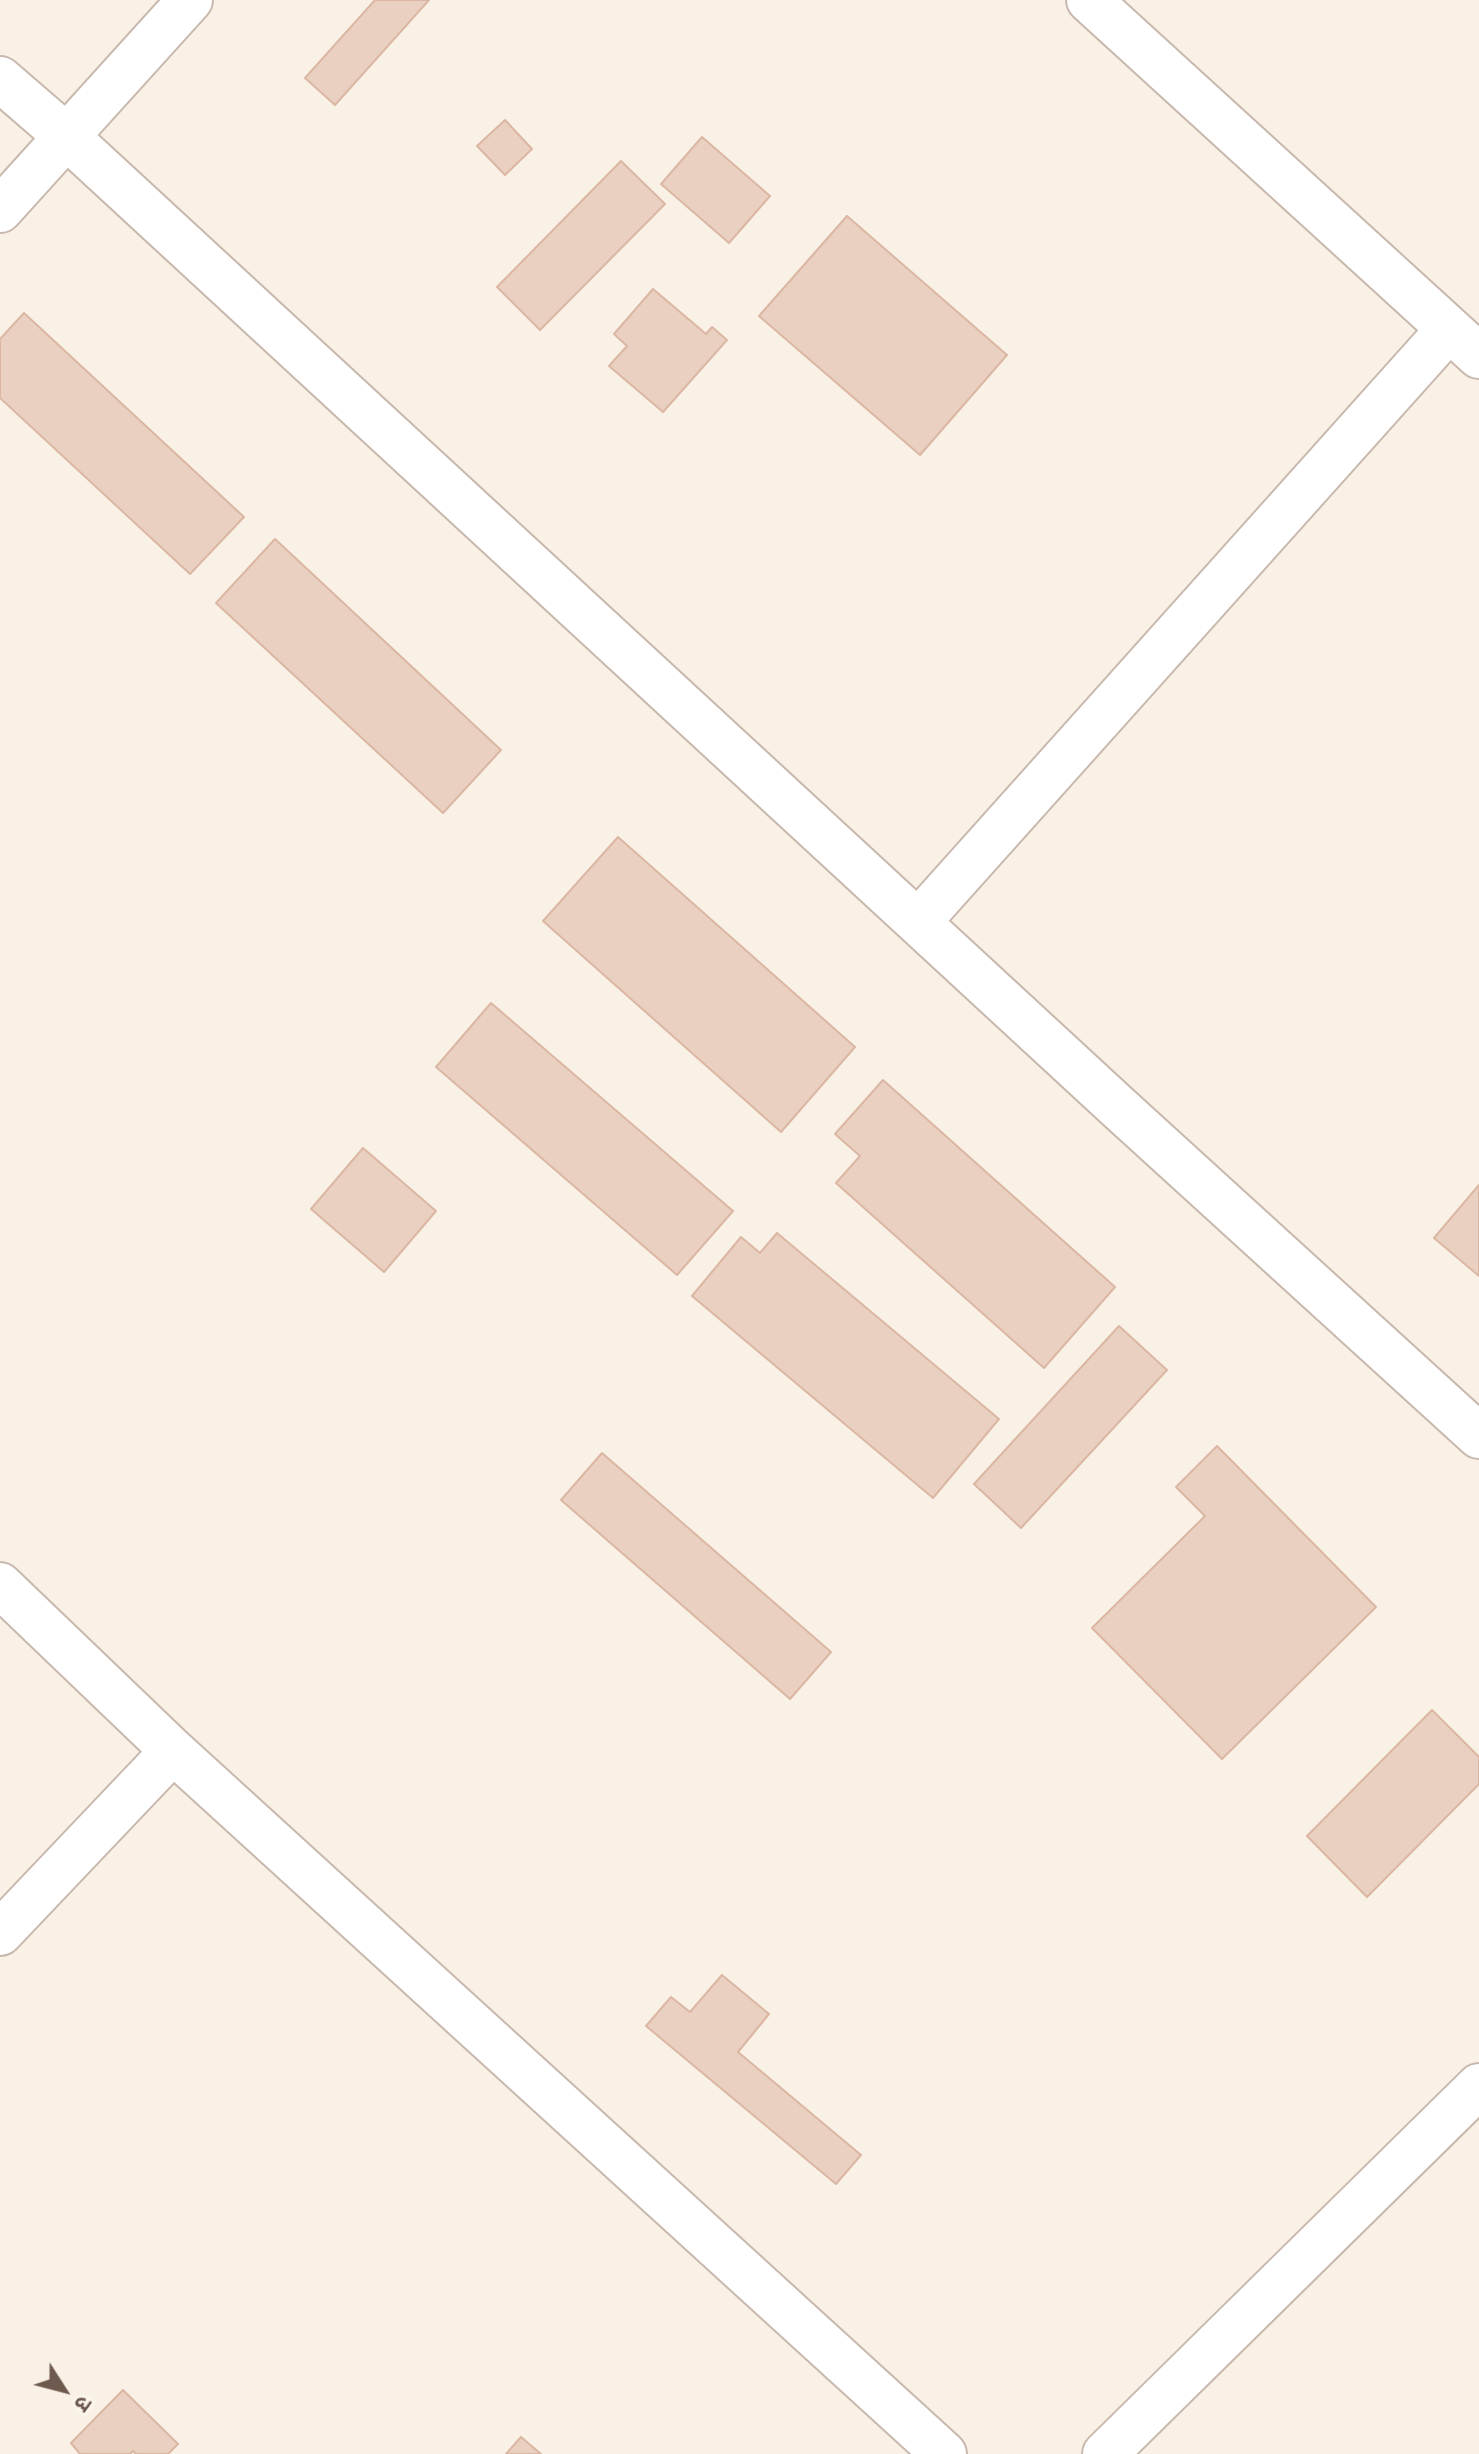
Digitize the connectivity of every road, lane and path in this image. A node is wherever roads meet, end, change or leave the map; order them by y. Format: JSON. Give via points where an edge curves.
{"nodes":[{"id":1,"x":190,"y":0,"type":"edge"},
{"id":2,"x":1089,"y":0,"type":"edge"},
{"id":3,"x":0,"y":79,"type":"edge"},
{"id":4,"x":66,"y":136,"type":"junction"},
{"id":5,"x":0,"y":210,"type":"edge"},
{"id":6,"x":1464,"y":342,"type":"edge"},
{"id":7,"x":918,"y":922,"type":"junction"},
{"id":8,"x":1479,"y":1436,"type":"edge"},
{"id":9,"x":0,"y":1585,"type":"edge"},
{"id":10,"x":173,"y":1751,"type":"junction"},
{"id":11,"x":0,"y":1933,"type":"edge"},
{"id":12,"x":1479,"y":2086,"type":"edge"},
{"id":13,"x":944,"y":2454,"type":"edge"},
{"id":14,"x":1105,"y":2454,"type":"edge"}],
"edges":[{"from":1,"to":4,"type":"street"},
{"from":2,"to":6,"type":"street"},
{"from":3,"to":4,"type":"street"},
{"from":4,"to":5,"type":"street"},
{"from":4,"to":7,"type":"street"},
{"from":6,"to":7,"type":"street"},
{"from":7,"to":8,"type":"street"},
{"from":9,"to":10,"type":"street"},
{"from":10,"to":11,"type":"street"},
{"from":10,"to":13,"type":"street"},
{"from":12,"to":14,"type":"street"}]}
